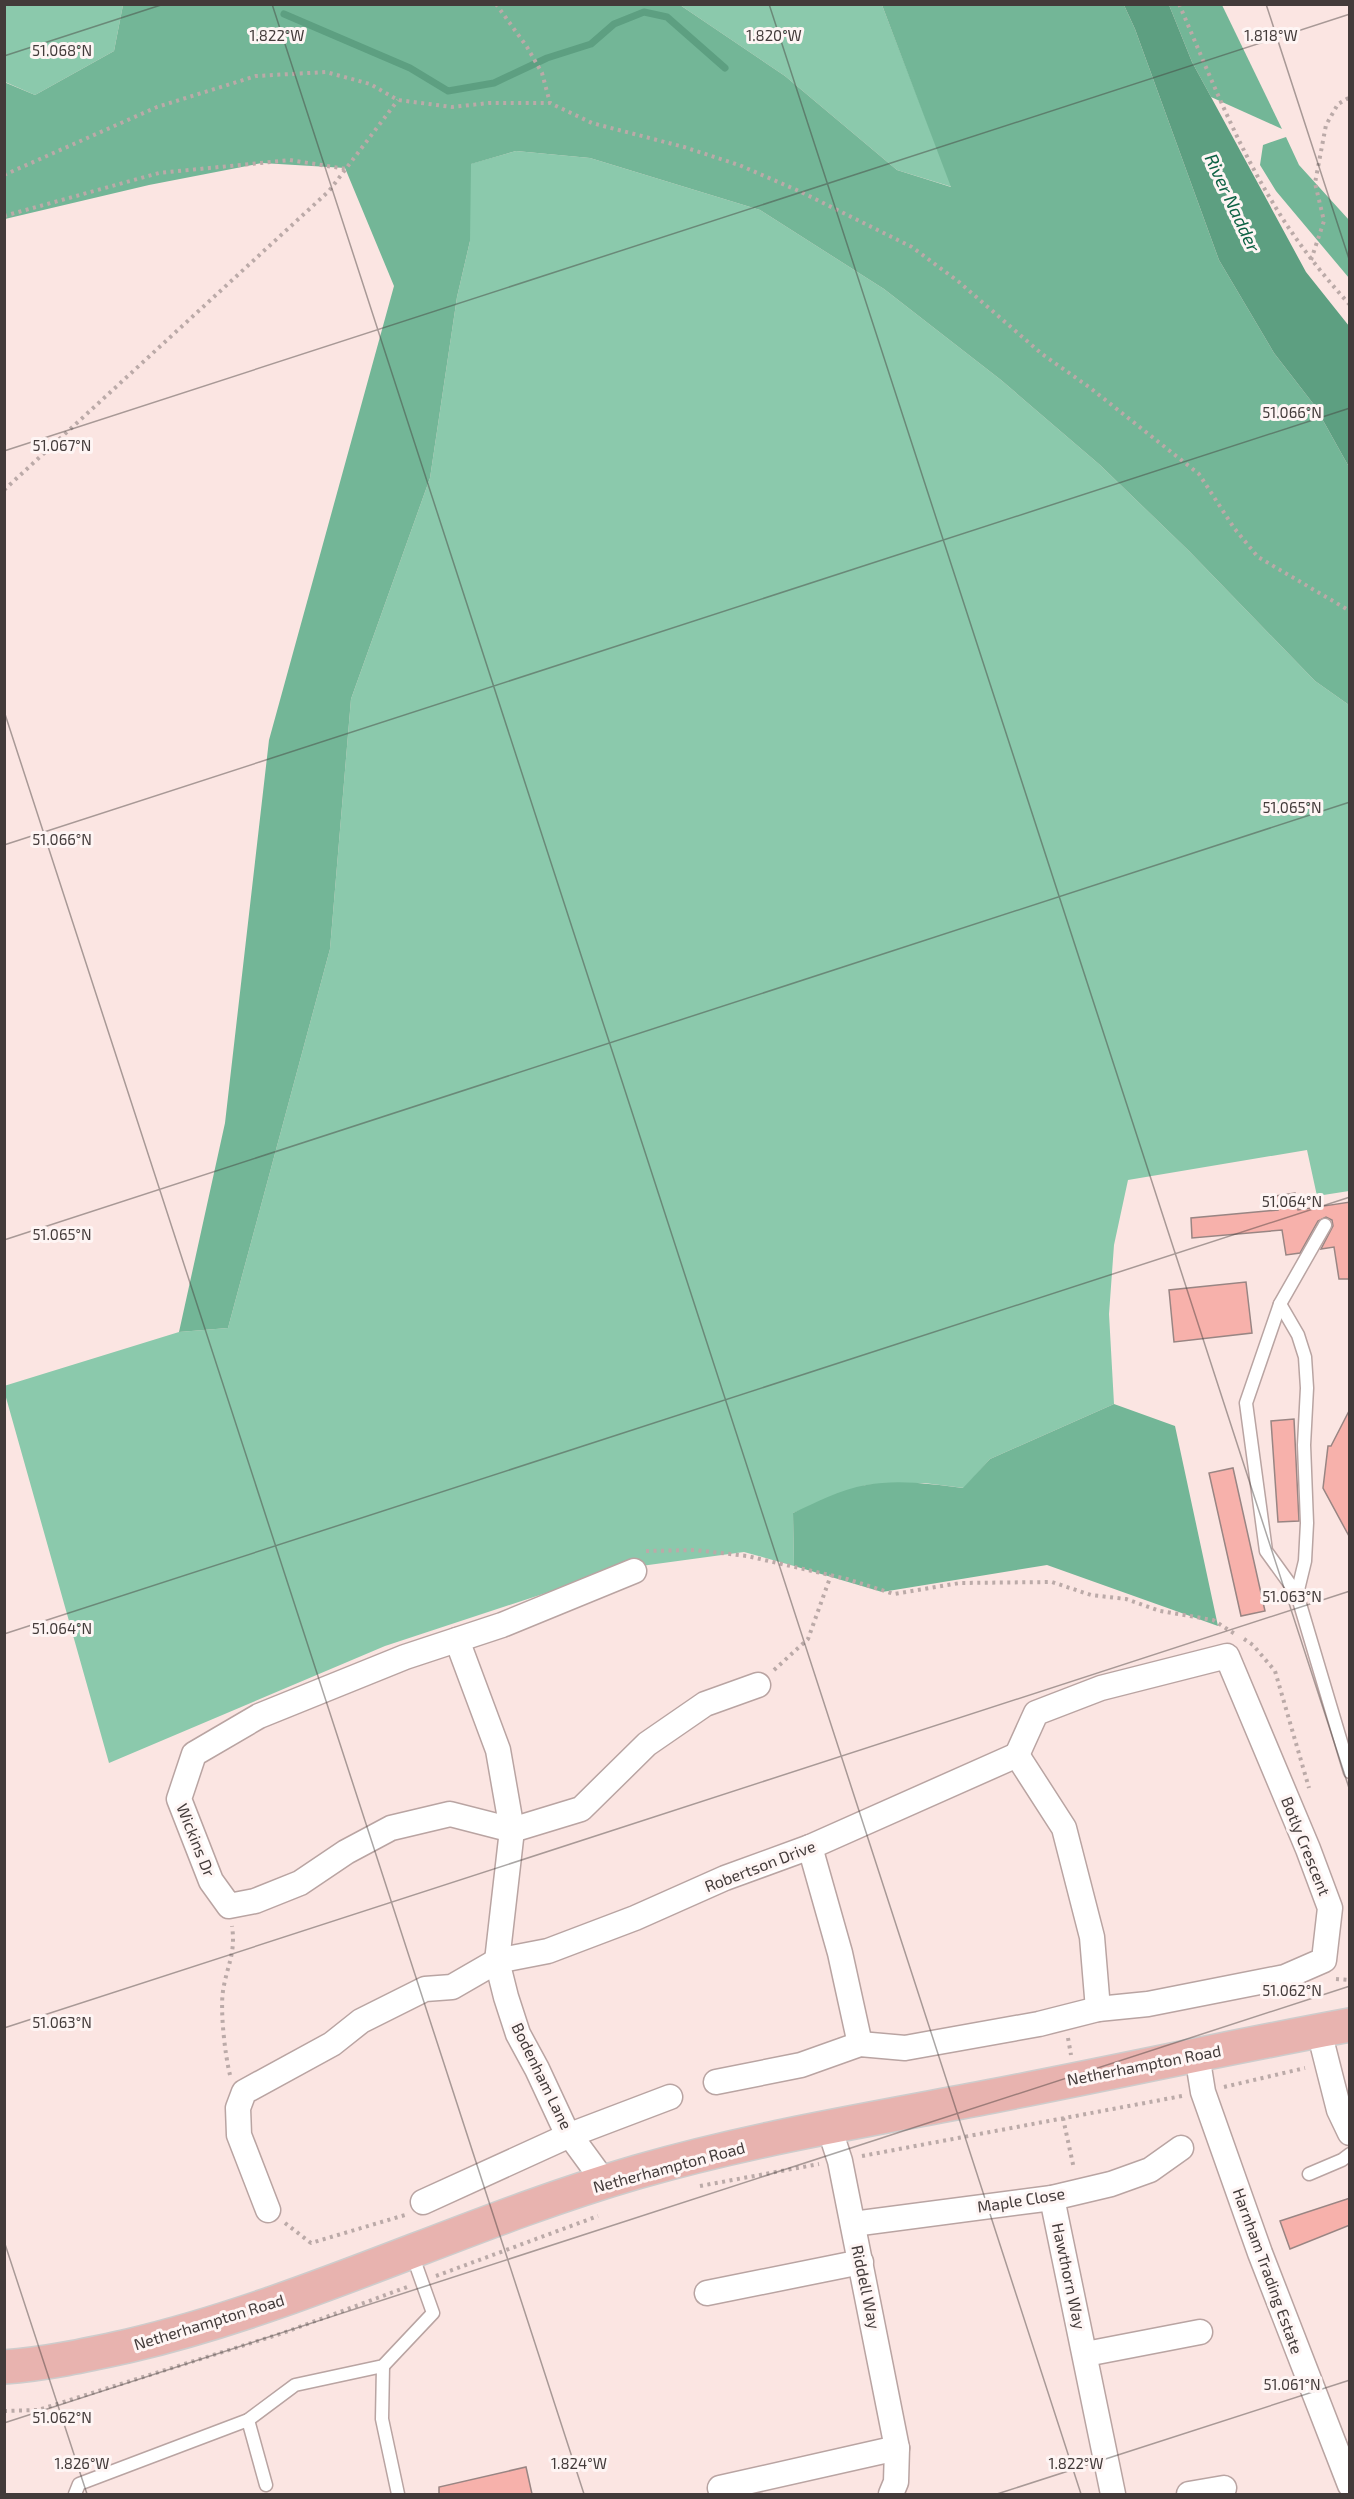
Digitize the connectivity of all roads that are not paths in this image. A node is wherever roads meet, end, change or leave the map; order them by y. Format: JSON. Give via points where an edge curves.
{"nodes":[{"id":1,"x":1325,"y":1225,"type":"dead end"},
{"id":2,"x":1280,"y":1304,"type":"junction"},
{"id":3,"x":634,"y":1570,"type":"road end"},
{"id":4,"x":1297,"y":1594,"type":"junction"},
{"id":5,"x":457,"y":1640,"type":"junction"},
{"id":6,"x":758,"y":1685,"type":"road end"},
{"id":7,"x":1017,"y":1755,"type":"junction"},
{"id":8,"x":1350,"y":1772,"type":"edge"},
{"id":9,"x":512,"y":1830,"type":"junction"},
{"id":10,"x":810,"y":1847,"type":"junction"},
{"id":11,"x":498,"y":1961,"type":"junction"},
{"id":12,"x":1098,"y":2009,"type":"junction"},
{"id":13,"x":1334,"y":2028,"type":"edge"},
{"id":14,"x":860,"y":2044,"type":"junction"},
{"id":15,"x":1197,"y":2055,"type":"junction"},
{"id":16,"x":716,"y":2082,"type":"dead end"},
{"id":17,"x":670,"y":2097,"type":"dead end"},
{"id":18,"x":829,"y":2127,"type":"junction"},
{"id":19,"x":1350,"y":2133,"type":"edge"},
{"id":20,"x":570,"y":2135,"type":"junction"},
{"id":21,"x":1180,"y":2148,"type":"dead end"},
{"id":22,"x":1350,"y":2154,"type":"edge"},
{"id":23,"x":1309,"y":2174,"type":"dead end"},
{"id":24,"x":1052,"y":2198,"type":"junction"},
{"id":25,"x":603,"y":2199,"type":"junction"},
{"id":26,"x":423,"y":2202,"type":"dead end"},
{"id":27,"x":267,"y":2210,"type":"dead end"},
{"id":28,"x":853,"y":2224,"type":"junction"},
{"id":29,"x":411,"y":2251,"type":"junction"},
{"id":30,"x":861,"y":2262,"type":"junction"},
{"id":31,"x":707,"y":2293,"type":"dead end"},
{"id":32,"x":1200,"y":2332,"type":"dead end"},
{"id":33,"x":1086,"y":2354,"type":"junction"},
{"id":34,"x":383,"y":2366,"type":"junction"},
{"id":35,"x":4,"y":2367,"type":"edge"},
{"id":36,"x":248,"y":2420,"type":"junction"},
{"id":37,"x":897,"y":2448,"type":"junction"},
{"id":38,"x":266,"y":2485,"type":"dead end"},
{"id":39,"x":1350,"y":2485,"type":"edge"},
{"id":40,"x":720,"y":2488,"type":"dead end"},
{"id":41,"x":1224,"y":2488,"type":"dead end"},
{"id":42,"x":75,"y":2494,"type":"edge"},
{"id":43,"x":398,"y":2494,"type":"edge"},
{"id":44,"x":891,"y":2494,"type":"edge"},
{"id":45,"x":1113,"y":2494,"type":"edge"},
{"id":46,"x":1189,"y":2494,"type":"edge"}],
"edges":[{"from":1,"to":2,"type":"lane"},
{"from":2,"to":4,"type":"lane","via":[[1298,1335],[1305,1357],[1307,1388],[1307,1523],[1305,1561]]},
{"from":2,"to":4,"type":"lane","via":[[1246,1403],[1266,1551]]},
{"from":3,"to":5,"type":"street","name":"Wickins Dr"},
{"from":4,"to":8,"type":"lane"},
{"from":5,"to":9,"type":"street","via":[[498,1750]]},
{"from":5,"to":9,"type":"street","name":"Wickins Dr","via":[[259,1716],[194,1754],[179,1799],[212,1881],[229,1906],[255,1901],[300,1883],[391,1828],[450,1814]]},
{"from":6,"to":9,"type":"street","via":[[705,1704],[647,1744],[581,1809]]},
{"from":7,"to":10,"type":"street","name":"Robertson Drive"},
{"from":7,"to":12,"type":"street","via":[[1064,1828],[1092,1937]]},
{"from":7,"to":12,"type":"street","name":"Botly Crescent","via":[[1036,1713],[1101,1688],[1227,1656],[1330,1908],[1324,1960],[1285,1977],[1148,2004]]},
{"from":9,"to":11,"type":"street"},
{"from":10,"to":11,"type":"street","name":"Robertson Drive","via":[[548,1951]]},
{"from":10,"to":14,"type":"street","via":[[840,1953]]},
{"from":11,"to":20,"type":"street","name":"Bodenham Lane","via":[[518,2034]]},
{"from":11,"to":27,"type":"street","name":"Robertson Drive","via":[[452,1987],[425,1989],[361,2021],[332,2044],[244,2092],[238,2108],[238,2135]]},
{"from":12,"to":14,"type":"street","name":"Botly Crescent","via":[[905,2048]]},
{"from":13,"to":15,"type":"main road","name":"Netherhampton Road"},
{"from":13,"to":19,"type":"street","via":[[1327,2063],[1339,2110]]},
{"from":14,"to":16,"type":"street","via":[[801,2065]]},
{"from":15,"to":18,"type":"main road","name":"Netherhampton Road"},
{"from":15,"to":39,"type":"street","name":"Harnham Trading Estate","via":[[1203,2092],[1260,2253]]},
{"from":17,"to":20,"type":"street"},
{"from":18,"to":25,"type":"main road","name":"Netherhampton Road","via":[[639,2172]]},
{"from":18,"to":28,"type":"street","name":"Riddell Way"},
{"from":20,"to":25,"type":"street","name":"Bodenham Lane"},
{"from":20,"to":26,"type":"street"},
{"from":21,"to":24,"type":"street","name":"Maple Close","via":[[1150,2170]]},
{"from":22,"to":23,"type":"lane"},
{"from":24,"to":28,"type":"street","name":"Maple Close"},
{"from":24,"to":33,"type":"street","name":"Hawthorn Way"},
{"from":25,"to":29,"type":"main road","name":"Netherhampton Road","via":[[526,2209]]},
{"from":28,"to":30,"type":"street","name":"Riddell Way"},
{"from":29,"to":34,"type":"lane","via":[[433,2313]]},
{"from":29,"to":35,"type":"main road","name":"Netherhampton Road","via":[[272,2304],[171,2336],[91,2355]]},
{"from":30,"to":31,"type":"street","via":[[795,2284]]},
{"from":30,"to":37,"type":"street","name":"Riddell Way"},
{"from":32,"to":33,"type":"street"},
{"from":33,"to":45,"type":"street","name":"Hawthorn Way"},
{"from":34,"to":36,"type":"lane","via":[[295,2385]]},
{"from":34,"to":43,"type":"lane","via":[[382,2419]]},
{"from":36,"to":38,"type":"lane"},
{"from":36,"to":42,"type":"lane","via":[[79,2484]]},
{"from":37,"to":40,"type":"street"},
{"from":37,"to":44,"type":"street","name":"Riddell Way","via":[[896,2482]]},
{"from":41,"to":46,"type":"street"}]}
